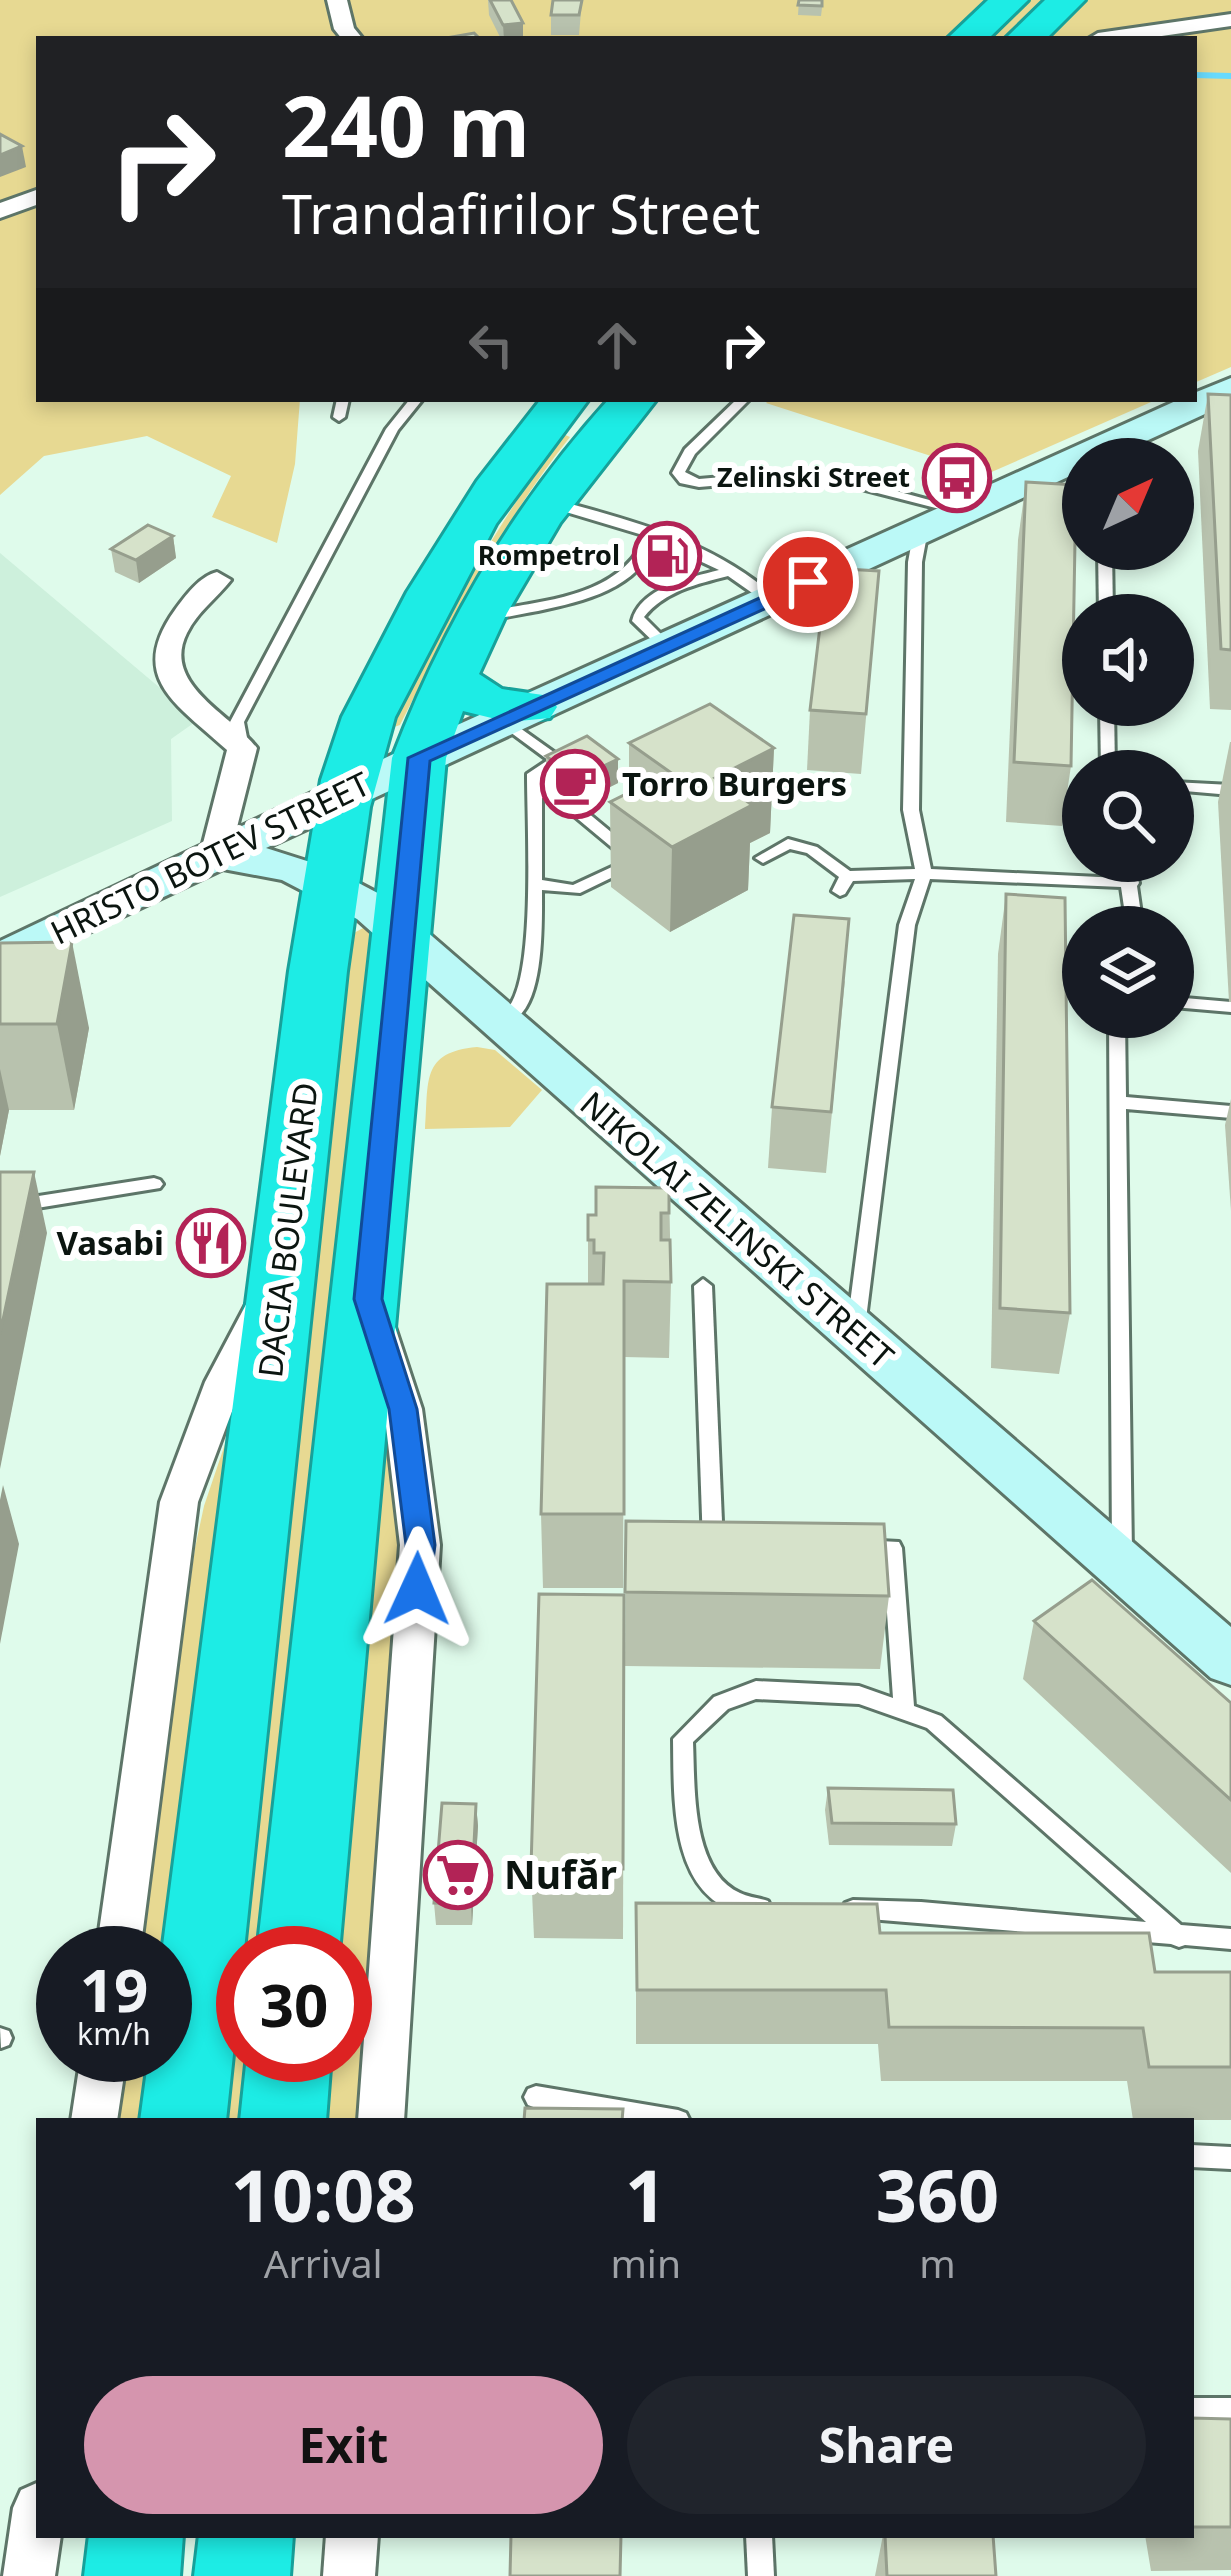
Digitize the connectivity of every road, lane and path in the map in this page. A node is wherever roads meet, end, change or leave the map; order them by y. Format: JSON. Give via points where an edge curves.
{"nodes":[{"id":1,"x":337,"y":0,"type":"edge"},
{"id":2,"x":1010,"y":0,"type":"edge"},
{"id":3,"x":1066,"y":0,"type":"edge"},
{"id":4,"x":1231,"y":20,"type":"edge"},
{"id":5,"x":350,"y":36,"type":"edge"},
{"id":6,"x":968,"y":36,"type":"edge"},
{"id":7,"x":1027,"y":36,"type":"edge"},
{"id":8,"x":1119,"y":36,"type":"edge"},
{"id":9,"x":36,"y":197,"type":"edge"},
{"id":10,"x":0,"y":211,"type":"edge"},
{"id":11,"x":1231,"y":389,"type":"edge"},
{"id":12,"x":342,"y":402,"type":"edge"},
{"id":13,"x":413,"y":402,"type":"edge"},
{"id":14,"x":631,"y":402,"type":"edge"},
{"id":15,"x":741,"y":402,"type":"edge"},
{"id":16,"x":551,"y":416,"type":"edge"},
{"id":17,"x":339,"y":417,"type":"dead end"},
{"id":18,"x":1131,"y":438,"type":"edge"},
{"id":19,"x":1062,"y":470,"type":"edge"},
{"id":20,"x":550,"y":502,"type":"junction"},
{"id":21,"x":963,"y":511,"type":"junction"},
{"id":22,"x":921,"y":530,"type":"junction"},
{"id":23,"x":652,"y":535,"type":"junction"},
{"id":24,"x":734,"y":571,"type":"junction"},
{"id":25,"x":217,"y":580,"type":"dead end"},
{"id":26,"x":770,"y":598,"type":"junction"},
{"id":27,"x":480,"y":617,"type":"junction"},
{"id":28,"x":666,"y":646,"type":"junction"},
{"id":29,"x":452,"y":673,"type":"junction"},
{"id":30,"x":517,"y":714,"type":"junction"},
{"id":31,"x":242,"y":748,"type":"junction"},
{"id":32,"x":419,"y":758,"type":"junction"},
{"id":33,"x":1194,"y":787,"type":"edge"},
{"id":34,"x":1231,"y":790,"type":"edge"},
{"id":35,"x":346,"y":792,"type":"junction"},
{"id":36,"x":534,"y":793,"type":"junction"},
{"id":37,"x":215,"y":856,"type":"junction"},
{"id":38,"x":763,"y":858,"type":"dead end"},
{"id":39,"x":925,"y":874,"type":"junction"},
{"id":40,"x":331,"y":882,"type":"junction"},
{"id":41,"x":1131,"y":883,"type":"joint"},
{"id":42,"x":534,"y":884,"type":"junction"},
{"id":43,"x":1132,"y":906,"type":"edge"},
{"id":44,"x":403,"y":933,"type":"junction"},
{"id":45,"x":0,"y":959,"type":"edge"},
{"id":46,"x":1194,"y":1004,"type":"edge"},
{"id":47,"x":1231,"y":1007,"type":"edge"},
{"id":48,"x":499,"y":1022,"type":"junction"},
{"id":49,"x":1117,"y":1038,"type":"edge"},
{"id":50,"x":1118,"y":1102,"type":"junction"},
{"id":51,"x":1231,"y":1112,"type":"edge"},
{"id":52,"x":154,"y":1184,"type":"dead end"},
{"id":53,"x":0,"y":1208,"type":"edge"},
{"id":54,"x":284,"y":1265,"type":"junction"},
{"id":55,"x":703,"y":1286,"type":"dead end"},
{"id":56,"x":368,"y":1299,"type":"junction"},
{"id":57,"x":855,"y":1334,"type":"junction"},
{"id":58,"x":735,"y":1546,"type":"edge"},
{"id":59,"x":847,"y":1547,"type":"edge"},
{"id":60,"x":1122,"y":1566,"type":"junction"},
{"id":61,"x":1231,"y":1661,"type":"edge"},
{"id":62,"x":904,"y":1710,"type":"junction"},
{"id":63,"x":775,"y":1909,"type":"edge"},
{"id":64,"x":823,"y":1910,"type":"edge"},
{"id":65,"x":122,"y":1926,"type":"edge"},
{"id":66,"x":301,"y":1926,"type":"edge"},
{"id":67,"x":1179,"y":1937,"type":"junction"},
{"id":68,"x":1231,"y":1939,"type":"edge"},
{"id":69,"x":100,"y":2082,"type":"edge"},
{"id":70,"x":287,"y":2082,"type":"edge"},
{"id":71,"x":536,"y":2097,"type":"dead end"},
{"id":72,"x":94,"y":2118,"type":"edge"},
{"id":73,"x":183,"y":2118,"type":"edge"},
{"id":74,"x":283,"y":2118,"type":"edge"},
{"id":75,"x":381,"y":2118,"type":"edge"},
{"id":76,"x":660,"y":2118,"type":"edge"},
{"id":77,"x":1194,"y":2156,"type":"edge"},
{"id":78,"x":1231,"y":2158,"type":"edge"},
{"id":79,"x":1194,"y":2410,"type":"edge"},
{"id":80,"x":1231,"y":2411,"type":"edge"},
{"id":81,"x":36,"y":2528,"type":"edge"},
{"id":82,"x":136,"y":2538,"type":"edge"},
{"id":83,"x":246,"y":2538,"type":"edge"},
{"id":84,"x":352,"y":2538,"type":"edge"},
{"id":85,"x":759,"y":2538,"type":"edge"},
{"id":86,"x":29,"y":2576,"type":"edge"},
{"id":87,"x":132,"y":2576,"type":"edge"},
{"id":88,"x":242,"y":2576,"type":"edge"},
{"id":89,"x":349,"y":2576,"type":"edge"},
{"id":90,"x":761,"y":2576,"type":"edge"}],
"edges":[{"from":1,"to":5,"type":"street"},
{"from":2,"to":6,"type":"highway"},
{"from":3,"to":7,"type":"highway"},
{"from":4,"to":8,"type":"street"},
{"from":9,"to":10,"type":"street"},
{"from":11,"to":18,"type":"main road","name":"HRISTO BOTEV STREET"},
{"from":12,"to":17,"type":"lane"},
{"from":13,"to":31,"type":"lane","via":[[237,722]]},
{"from":14,"to":20,"type":"highway"},
{"from":15,"to":21,"type":"lane","via":[[690,452],[679,472],[685,480],[815,473]]},
{"from":16,"to":35,"type":"highway","name":"DACIA BOULEVARD","via":[[420,612],[365,723]]},
{"from":19,"to":21,"type":"main road","name":"HRISTO BOTEV STREET"},
{"from":20,"to":23,"type":"lane"},
{"from":20,"to":27,"type":"highway"},
{"from":21,"to":22,"type":"main road","name":"HRISTO BOTEV STREET"},
{"from":22,"to":26,"type":"main road","name":"HRISTO BOTEV STREET"},
{"from":22,"to":39,"type":"lane","via":[[911,810]]},
{"from":23,"to":24,"type":"lane"},
{"from":23,"to":27,"type":"lane","via":[[639,564],[611,584]]},
{"from":24,"to":26,"type":"lane"},
{"from":24,"to":28,"type":"lane","via":[[679,585],[643,608],[642,627]]},
{"from":25,"to":31,"type":"street","via":[[185,610],[162,653],[173,680]]},
{"from":26,"to":28,"type":"main road","name":"HRISTO BOTEV STREET"},
{"from":27,"to":29,"type":"highway"},
{"from":28,"to":30,"type":"main road","name":"HRISTO BOTEV STREET"},
{"from":29,"to":30,"type":"highway","via":[[479,699]]},
{"from":29,"to":32,"type":"highway"},
{"from":30,"to":32,"type":"main road","name":"HRISTO BOTEV STREET"},
{"from":30,"to":36,"type":"lane","via":[[558,760],[534,774]]},
{"from":31,"to":37,"type":"street"},
{"from":32,"to":35,"type":"main road","name":"HRISTO BOTEV STREET"},
{"from":32,"to":44,"type":"highway"},
{"from":33,"to":34,"type":"lane"},
{"from":35,"to":37,"type":"main road","name":"HRISTO BOTEV STREET"},
{"from":35,"to":40,"type":"highway","name":"DACIA BOULEVARD"},
{"from":36,"to":42,"type":"lane"},
{"from":36,"to":42,"type":"lane","via":[[559,796],[638,861],[575,890]]},
{"from":37,"to":40,"type":"main road","name":"NIKOLAI ZELINSKI STREET","via":[[252,856]]},
{"from":37,"to":45,"type":"main road","name":"HRISTO BOTEV STREET"},
{"from":38,"to":39,"type":"lane","via":[[788,844],[812,850],[843,883]]},
{"from":39,"to":41,"type":"lane"},
{"from":39,"to":57,"type":"lane","via":[[907,926]]},
{"from":40,"to":44,"type":"main road","name":"NIKOLAI ZELINSKI STREET"},
{"from":40,"to":54,"type":"highway","name":"DACIA BOULEVARD"},
{"from":41,"to":43,"type":"lane"},
{"from":42,"to":48,"type":"lane","via":[[527,981],[518,1009]]},
{"from":44,"to":48,"type":"main road","name":"NIKOLAI ZELINSKI STREET"},
{"from":44,"to":56,"type":"highway"},
{"from":46,"to":47,"type":"lane"},
{"from":48,"to":57,"type":"main road","name":"NIKOLAI ZELINSKI STREET"},
{"from":49,"to":50,"type":"lane"},
{"from":50,"to":51,"type":"lane"},
{"from":50,"to":60,"type":"lane"},
{"from":52,"to":53,"type":"lane"},
{"from":54,"to":65,"type":"street","via":[[224,1382],[179,1502]]},
{"from":54,"to":73,"type":"highway","name":"DACIA BOULEVARD"},
{"from":55,"to":58,"type":"lane","via":[[713,1545]]},
{"from":56,"to":66,"type":"highway"},
{"from":56,"to":75,"type":"street","via":[[403,1409],[421,1545]]},
{"from":57,"to":60,"type":"main road","name":"NIKOLAI ZELINSKI STREET"},
{"from":59,"to":62,"type":"lane","via":[[892,1548]]},
{"from":60,"to":61,"type":"main road","name":"NIKOLAI ZELINSKI STREET"},
{"from":62,"to":63,"type":"lane","via":[[859,1695],[756,1690],[721,1703],[683,1739],[694,1859],[714,1892]]},
{"from":62,"to":67,"type":"lane","via":[[934,1722]]},
{"from":64,"to":67,"type":"lane"},
{"from":67,"to":68,"type":"lane"},
{"from":69,"to":72,"type":"street"},
{"from":70,"to":74,"type":"highway"},
{"from":71,"to":76,"type":"lane"},
{"from":77,"to":78,"type":"lane"},
{"from":79,"to":80,"type":"lane"},
{"from":81,"to":86,"type":"street"},
{"from":82,"to":87,"type":"highway"},
{"from":83,"to":88,"type":"highway"},
{"from":84,"to":89,"type":"street"},
{"from":85,"to":90,"type":"lane"}]}
